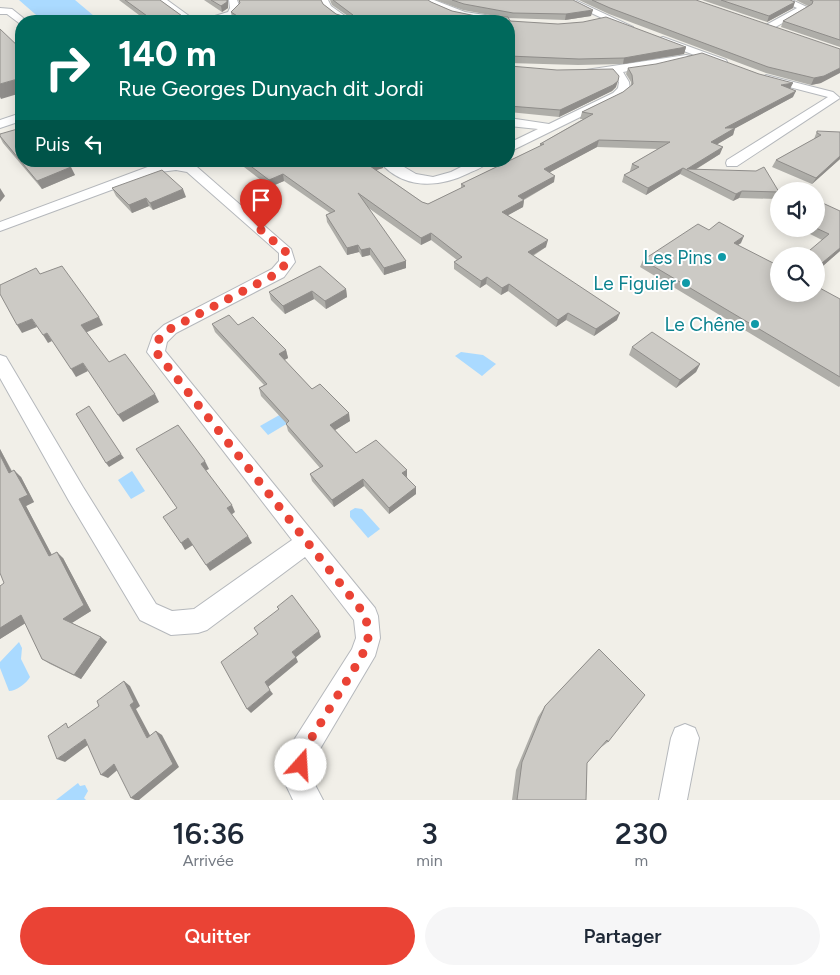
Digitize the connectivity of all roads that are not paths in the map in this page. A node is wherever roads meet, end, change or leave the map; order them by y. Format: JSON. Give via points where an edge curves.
{"nodes":[{"id":1,"x":161,"y":0,"type":"edge"},
{"id":2,"x":233,"y":0,"type":"edge"},
{"id":3,"x":324,"y":0,"type":"edge"},
{"id":4,"x":428,"y":0,"type":"edge"},
{"id":5,"x":568,"y":0,"type":"edge"},
{"id":6,"x":784,"y":0,"type":"edge"},
{"id":7,"x":0,"y":11,"type":"edge"},
{"id":8,"x":182,"y":15,"type":"edge"},
{"id":9,"x":228,"y":15,"type":"edge"},
{"id":10,"x":338,"y":15,"type":"edge"},
{"id":11,"x":474,"y":15,"type":"edge"},
{"id":12,"x":15,"y":16,"type":"edge"},
{"id":13,"x":764,"y":25,"type":"joint"},
{"id":14,"x":786,"y":33,"type":"edge"},
{"id":15,"x":700,"y":54,"type":"junction"},
{"id":16,"x":735,"y":67,"type":"edge"},
{"id":17,"x":616,"y":70,"type":"junction"},
{"id":18,"x":580,"y":72,"type":"edge"},
{"id":19,"x":752,"y":74,"type":"edge"},
{"id":20,"x":836,"y":96,"type":"edge"},
{"id":21,"x":15,"y":119,"type":"edge"},
{"id":22,"x":515,"y":123,"type":"edge"},
{"id":23,"x":0,"y":124,"type":"edge"},
{"id":24,"x":549,"y":127,"type":"junction"},
{"id":25,"x":515,"y":145,"type":"edge"},
{"id":26,"x":732,"y":163,"type":"dead end"},
{"id":27,"x":167,"y":167,"type":"edge"},
{"id":28,"x":192,"y":167,"type":"edge"},
{"id":29,"x":394,"y":167,"type":"edge"},
{"id":30,"x":470,"y":167,"type":"edge"},
{"id":31,"x":0,"y":227,"type":"edge"},
{"id":32,"x":0,"y":362,"type":"edge"},
{"id":33,"x":307,"y":543,"type":"junction"},
{"id":34,"x":685,"y":738,"type":"dead end"},
{"id":35,"x":309,"y":800,"type":"edge"},
{"id":36,"x":672,"y":800,"type":"edge"}],
"edges":[{"from":1,"to":8,"type":"street"},
{"from":2,"to":9,"type":"street","via":[[235,8]]},
{"from":3,"to":10,"type":"street"},
{"from":4,"to":11,"type":"street","via":[[439,7]]},
{"from":5,"to":15,"type":"street","via":[[600,20]]},
{"from":6,"to":13,"type":"street","via":[[804,8]]},
{"from":7,"to":12,"type":"street","via":[[9,11]]},
{"from":13,"to":14,"type":"street"},
{"from":15,"to":16,"type":"street"},
{"from":15,"to":17,"type":"street"},
{"from":17,"to":18,"type":"street"},
{"from":17,"to":24,"type":"street","via":[[624,82],[624,89],[617,95]]},
{"from":19,"to":20,"type":"street"},
{"from":20,"to":26,"type":"street"},
{"from":21,"to":23,"type":"street"},
{"from":22,"to":24,"type":"street"},
{"from":24,"to":25,"type":"street"},
{"from":27,"to":31,"type":"street"},
{"from":28,"to":33,"type":"street","via":[[286,252],[287,262],[278,273],[170,329],[159,339],[156,352]]},
{"from":29,"to":30,"type":"street","via":[[412,179],[430,182],[443,180]]},
{"from":32,"to":33,"type":"street","via":[[148,612],[171,624],[198,622]]},
{"from":33,"to":35,"type":"street","via":[[366,616],[368,638],[362,656],[304,750],[298,781]]},
{"from":34,"to":36,"type":"street"}]}
